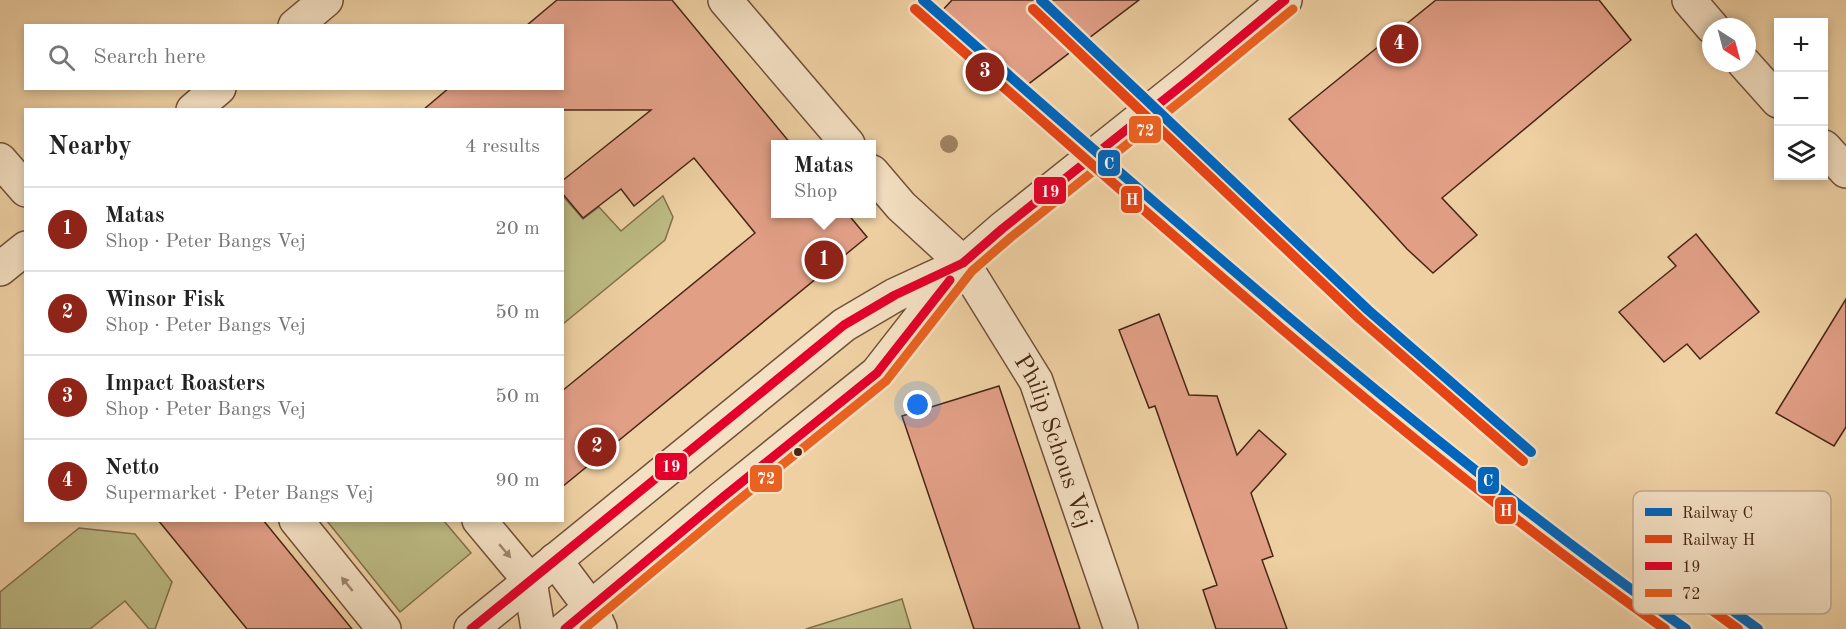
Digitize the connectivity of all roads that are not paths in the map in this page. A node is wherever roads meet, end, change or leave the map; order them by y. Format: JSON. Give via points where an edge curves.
{"nodes":[{"id":1,"x":326,"y":0,"type":"edge"},
{"id":2,"x":725,"y":0,"type":"edge"},
{"id":3,"x":1285,"y":0,"type":"edge"},
{"id":4,"x":1689,"y":0,"type":"edge"},
{"id":5,"x":1704,"y":18,"type":"edge"},
{"id":6,"x":297,"y":24,"type":"edge"},
{"id":7,"x":1752,"y":72,"type":"edge"},
{"id":8,"x":217,"y":90,"type":"edge"},
{"id":9,"x":1774,"y":96,"type":"edge"},
{"id":10,"x":195,"y":108,"type":"edge"},
{"id":11,"x":845,"y":140,"type":"edge"},
{"id":12,"x":1828,"y":151,"type":"edge"},
{"id":13,"x":0,"y":160,"type":"edge"},
{"id":14,"x":1846,"y":171,"type":"edge"},
{"id":15,"x":876,"y":177,"type":"edge"},
{"id":16,"x":24,"y":188,"type":"edge"},
{"id":17,"x":24,"y":250,"type":"edge"},
{"id":18,"x":963,"y":263,"type":"junction"},
{"id":19,"x":0,"y":269,"type":"edge"},
{"id":20,"x":298,"y":522,"type":"edge"},
{"id":21,"x":481,"y":522,"type":"edge"},
{"id":22,"x":555,"y":560,"type":"junction"},
{"id":23,"x":530,"y":581,"type":"junction"},
{"id":24,"x":595,"y":618,"type":"edge"},
{"id":25,"x":384,"y":629,"type":"edge"},
{"id":26,"x":471,"y":629,"type":"edge"},
{"id":27,"x":538,"y":629,"type":"edge"},
{"id":28,"x":565,"y":629,"type":"edge"},
{"id":29,"x":1121,"y":629,"type":"edge"}],
"edges":[{"from":1,"to":6,"type":"street"},
{"from":2,"to":11,"type":"street"},
{"from":3,"to":18,"type":"street"},
{"from":4,"to":5,"type":"street"},
{"from":7,"to":9,"type":"street"},
{"from":8,"to":10,"type":"street"},
{"from":12,"to":14,"type":"street"},
{"from":13,"to":16,"type":"street"},
{"from":15,"to":18,"type":"street","name":"Philip Schous Vej","via":[[901,206]]},
{"from":17,"to":19,"type":"street"},
{"from":18,"to":22,"type":"street","via":[[895,295],[844,325]]},
{"from":18,"to":24,"type":"street","via":[[877,374],[722,498]]},
{"from":18,"to":29,"type":"street","name":"Philip Schous Vej","via":[[1036,381]]},
{"from":25,"to":20,"type":"street","one_way":true},
{"from":21,"to":23,"type":"street","one_way":true},
{"from":22,"to":23,"type":"street"},
{"from":22,"to":24,"type":"street"},
{"from":23,"to":26,"type":"street"},
{"from":23,"to":27,"type":"street"},
{"from":24,"to":28,"type":"street"}]}
